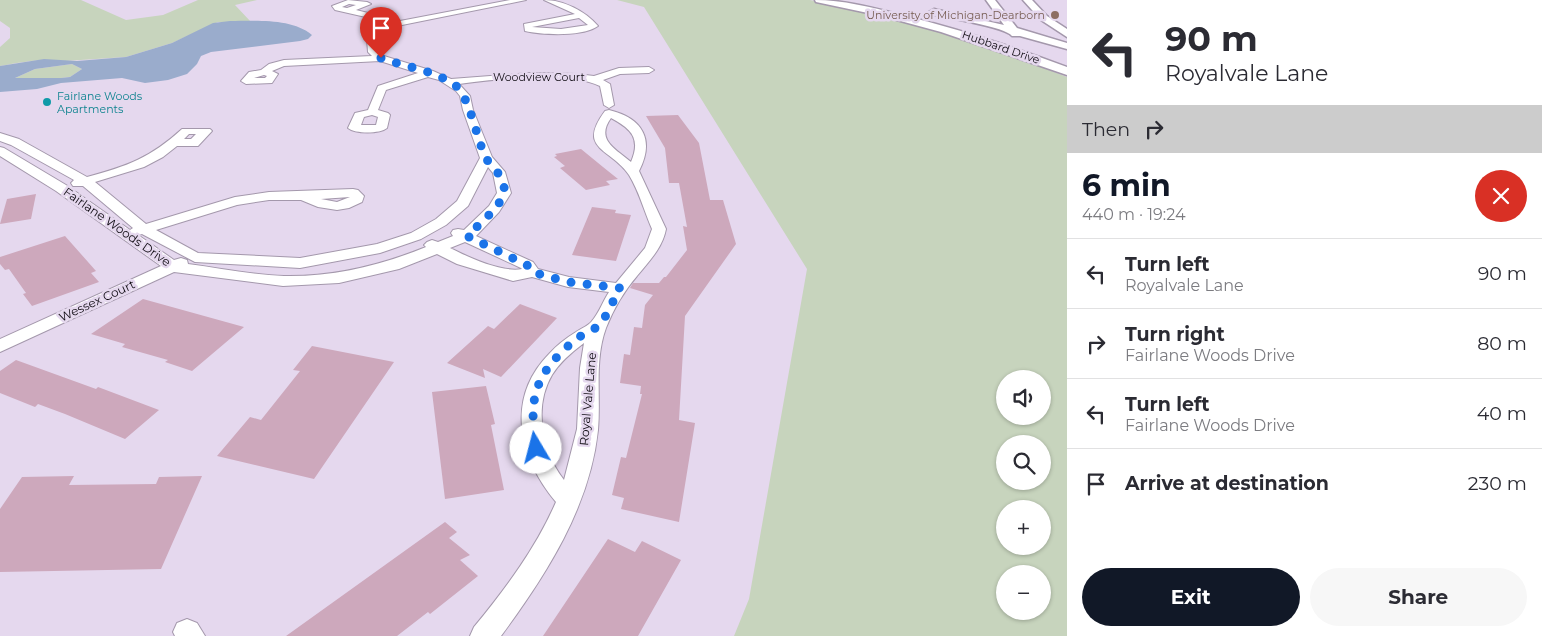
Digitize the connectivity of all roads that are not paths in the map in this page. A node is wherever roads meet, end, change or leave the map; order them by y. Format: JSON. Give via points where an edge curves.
{"nodes":[{"id":1,"x":522,"y":0,"type":"edge"},
{"id":2,"x":548,"y":0,"type":"edge"},
{"id":3,"x":819,"y":0,"type":"edge"},
{"id":4,"x":863,"y":0,"type":"edge"},
{"id":5,"x":990,"y":0,"type":"edge"},
{"id":6,"x":1027,"y":0,"type":"edge"},
{"id":7,"x":888,"y":4,"type":"dead end"},
{"id":8,"x":348,"y":10,"type":"dead end"},
{"id":9,"x":923,"y":10,"type":"dead end"},
{"id":10,"x":582,"y":15,"type":"junction"},
{"id":11,"x":1003,"y":17,"type":"junction"},
{"id":12,"x":960,"y":18,"type":"junction"},
{"id":13,"x":400,"y":23,"type":"junction"},
{"id":14,"x":1012,"y":30,"type":"junction"},
{"id":15,"x":1067,"y":34,"type":"edge"},
{"id":16,"x":1067,"y":46,"type":"edge"},
{"id":17,"x":381,"y":58,"type":"junction"},
{"id":18,"x":649,"y":70,"type":"dead end"},
{"id":19,"x":1067,"y":71,"type":"edge"},
{"id":20,"x":264,"y":72,"type":"dead end"},
{"id":21,"x":430,"y":73,"type":"junction"},
{"id":22,"x":596,"y":79,"type":"junction"},
{"id":23,"x":451,"y":82,"type":"junction"},
{"id":24,"x":609,"y":105,"type":"dead end"},
{"id":25,"x":372,"y":112,"type":"dead end"},
{"id":26,"x":0,"y":137,"type":"edge"},
{"id":27,"x":174,"y":142,"type":"dead end"},
{"id":28,"x":0,"y":151,"type":"edge"},
{"id":29,"x":486,"y":158,"type":"junction"},
{"id":30,"x":633,"y":171,"type":"junction"},
{"id":31,"x":85,"y":181,"type":"junction"},
{"id":32,"x":61,"y":188,"type":"junction"},
{"id":33,"x":304,"y":196,"type":"dead end"},
{"id":34,"x":434,"y":226,"type":"junction"},
{"id":35,"x":144,"y":229,"type":"junction"},
{"id":36,"x":127,"y":234,"type":"junction"},
{"id":37,"x":416,"y":236,"type":"junction"},
{"id":38,"x":467,"y":236,"type":"junction"},
{"id":39,"x":439,"y":249,"type":"junction"},
{"id":40,"x":195,"y":257,"type":"junction"},
{"id":41,"x":173,"y":266,"type":"junction"},
{"id":42,"x":532,"y":272,"type":"junction"},
{"id":43,"x":620,"y":288,"type":"junction"},
{"id":44,"x":599,"y":325,"type":"junction"},
{"id":45,"x":0,"y":346,"type":"edge"},
{"id":46,"x":569,"y":501,"type":"junction"},
{"id":47,"x":484,"y":636,"type":"edge"}],
"edges":[{"from":1,"to":13,"type":"street"},
{"from":2,"to":10,"type":"street"},
{"from":3,"to":19,"type":"street","name":"Hubbard Drive","via":[[938,26]]},
{"from":4,"to":7,"type":"street"},
{"from":5,"to":11,"type":"street"},
{"from":6,"to":15,"type":"street","via":[[1044,18]]},
{"from":8,"to":13,"type":"street"},
{"from":9,"to":12,"type":"street","name":"Hubbard Drive"},
{"from":10,"to":10,"type":"street","via":[[594,26],[538,31],[527,26]]},
{"from":11,"to":12,"type":"street","via":[[992,21]]},
{"from":11,"to":14,"type":"street"},
{"from":12,"to":14,"type":"street","name":"Hubbard Drive"},
{"from":13,"to":17,"type":"street","via":[[382,30],[371,39],[373,52]]},
{"from":14,"to":16,"type":"street","name":"Hubbard Drive"},
{"from":14,"to":19,"type":"street"},
{"from":17,"to":20,"type":"street","name":"Fairlane Woods Drive","via":[[291,62],[272,66]]},
{"from":17,"to":21,"type":"street","name":"Fairlane Woods Drive"},
{"from":18,"to":22,"type":"street","via":[[619,70]]},
{"from":21,"to":23,"type":"street","name":"Fairlane Woods Drive"},
{"from":21,"to":25,"type":"street","via":[[382,88]]},
{"from":22,"to":23,"type":"street","name":"Woodview Court","via":[[500,76]]},
{"from":22,"to":24,"type":"street","name":"Woodview Court","via":[[605,84]]},
{"from":23,"to":29,"type":"street","name":"Fairlane Woods Drive","via":[[465,96]]},
{"from":26,"to":31,"type":"street","name":"Fairlane Woods Drive"},
{"from":27,"to":31,"type":"street","via":[[151,159]]},
{"from":28,"to":32,"type":"street","name":"Fairlane Woods Drive"},
{"from":29,"to":34,"type":"street","name":"Fairlane Woods Drive","via":[[463,203]]},
{"from":29,"to":38,"type":"street","name":"Fairlane Woods Drive","via":[[499,172],[504,193],[494,209]]},
{"from":30,"to":30,"type":"street","name":"Royal Vale Lane","via":[[642,156],[641,140],[629,124],[609,113],[600,126],[601,141]]},
{"from":30,"to":43,"type":"street","name":"Royal Vale Lane","via":[[659,229],[653,249]]},
{"from":31,"to":32,"type":"street"},
{"from":31,"to":35,"type":"street","name":"Fairlane Woods Drive"},
{"from":32,"to":36,"type":"street","name":"Fairlane Woods Drive"},
{"from":33,"to":35,"type":"street","via":[[269,196],[235,201]]},
{"from":34,"to":37,"type":"street","name":"Fairlane Woods Drive"},
{"from":34,"to":38,"type":"street"},
{"from":35,"to":36,"type":"street"},
{"from":35,"to":40,"type":"street","name":"Fairlane Woods Drive"},
{"from":36,"to":41,"type":"street","name":"Fairlane Woods Drive"},
{"from":37,"to":39,"type":"street"},
{"from":37,"to":40,"type":"street","name":"Fairlane Woods Drive","via":[[380,248],[300,263]]},
{"from":38,"to":39,"type":"street","name":"Fairlane Woods Drive"},
{"from":38,"to":42,"type":"street","via":[[527,265]]},
{"from":39,"to":41,"type":"street","name":"Fairlane Woods Drive","via":[[393,266],[339,278],[283,281]]},
{"from":39,"to":42,"type":"street","via":[[463,261],[513,276]]},
{"from":40,"to":41,"type":"street","name":"Wessex Court"},
{"from":41,"to":45,"type":"street","name":"Wessex Court"},
{"from":42,"to":43,"type":"street","via":[[568,282]]},
{"from":43,"to":44,"type":"street","name":"Royal Vale Lane"},
{"from":44,"to":46,"type":"street","name":"Royal Vale Lane","via":[[593,345],[585,444]]},
{"from":44,"to":46,"type":"street","name":"Royal Vale Lane","via":[[578,337],[559,354],[543,373],[534,396],[532,422],[536,448],[549,477]]},
{"from":46,"to":47,"type":"street","name":"Royal Vale Lane","via":[[555,534],[523,587]]}]}
